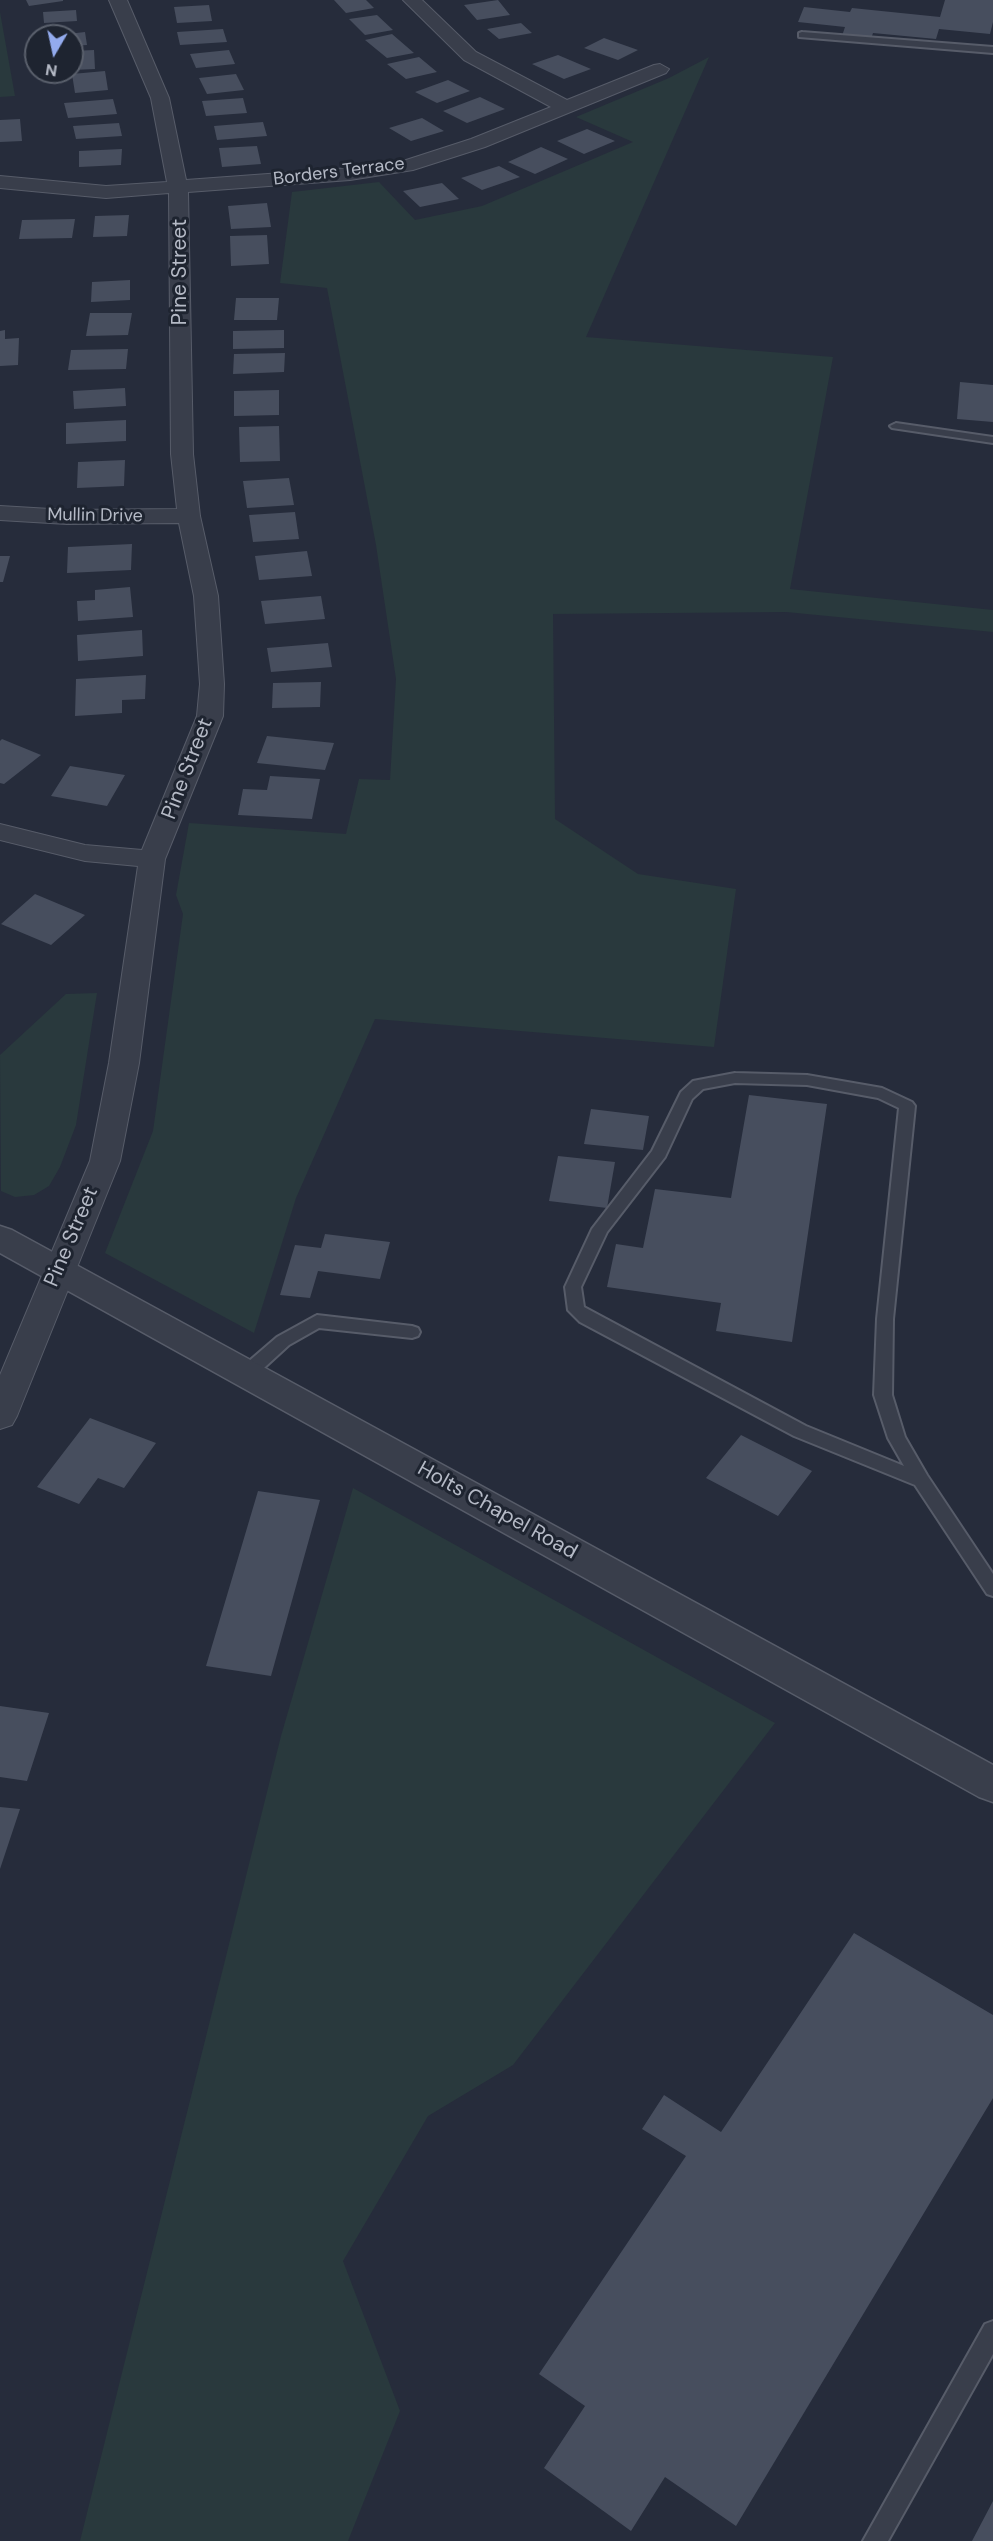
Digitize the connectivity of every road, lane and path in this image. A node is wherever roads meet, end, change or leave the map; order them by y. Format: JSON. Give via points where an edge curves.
{"nodes":[{"id":1,"x":117,"y":0,"type":"edge"},
{"id":2,"x":412,"y":0,"type":"edge"},
{"id":3,"x":802,"y":35,"type":"dead end"},
{"id":4,"x":993,"y":50,"type":"edge"},
{"id":5,"x":660,"y":69,"type":"dead end"},
{"id":6,"x":566,"y":107,"type":"junction"},
{"id":7,"x":0,"y":182,"type":"edge"},
{"id":8,"x":178,"y":188,"type":"junction"},
{"id":9,"x":896,"y":426,"type":"dead end"},
{"id":10,"x":993,"y":440,"type":"edge"},
{"id":11,"x":0,"y":513,"type":"edge"},
{"id":12,"x":189,"y":516,"type":"junction"},
{"id":13,"x":0,"y":832,"type":"edge"},
{"id":14,"x":152,"y":859,"type":"junction"},
{"id":15,"x":0,"y":1238,"type":"edge"},
{"id":16,"x":58,"y":1270,"type":"junction"},
{"id":17,"x":412,"y":1332,"type":"dead end"},
{"id":18,"x":247,"y":1373,"type":"junction"},
{"id":19,"x":0,"y":1416,"type":"edge"},
{"id":20,"x":921,"y":1480,"type":"junction"},
{"id":21,"x":993,"y":1588,"type":"edge"},
{"id":22,"x":993,"y":1785,"type":"edge"},
{"id":23,"x":993,"y":2332,"type":"edge"},
{"id":24,"x":875,"y":2541,"type":"edge"}],
"edges":[{"from":1,"to":8,"type":"street","name":"Pine Street","via":[[160,98]]},
{"from":2,"to":6,"type":"street","via":[[470,56]]},
{"from":3,"to":4,"type":"lane"},
{"from":5,"to":6,"type":"street","name":"Borders Terrace"},
{"from":6,"to":8,"type":"street","name":"Borders Terrace","via":[[478,143],[406,166]]},
{"from":7,"to":8,"type":"street","name":"Borders Terrace","via":[[106,192]]},
{"from":8,"to":12,"type":"street","name":"Pine Street","via":[[182,454]]},
{"from":9,"to":10,"type":"lane"},
{"from":11,"to":12,"type":"street","name":"Mullin Drive"},
{"from":12,"to":14,"type":"street","name":"Pine Street","via":[[206,596],[213,684],[210,716]]},
{"from":13,"to":14,"type":"street","via":[[85,853]]},
{"from":14,"to":16,"type":"street","name":"Pine Street","via":[[124,1063],[105,1161]]},
{"from":15,"to":16,"type":"street","name":"Holts Chapel Road"},
{"from":16,"to":18,"type":"street","name":"Holts Chapel Road"},
{"from":16,"to":19,"type":"street","name":"Pine Street"},
{"from":17,"to":18,"type":"lane","via":[[317,1321],[283,1341]]},
{"from":18,"to":22,"type":"street","name":"Holts Chapel Road"},
{"from":20,"to":20,"type":"lane","via":[[897,1437],[883,1395],[885,1319],[907,1106],[882,1093],[807,1080],[735,1078],[698,1085],[686,1096],[659,1153],[600,1229],[582,1262],[573,1287],[576,1310],[800,1431]]},
{"from":20,"to":21,"type":"lane"},
{"from":23,"to":24,"type":"lane"}]}
